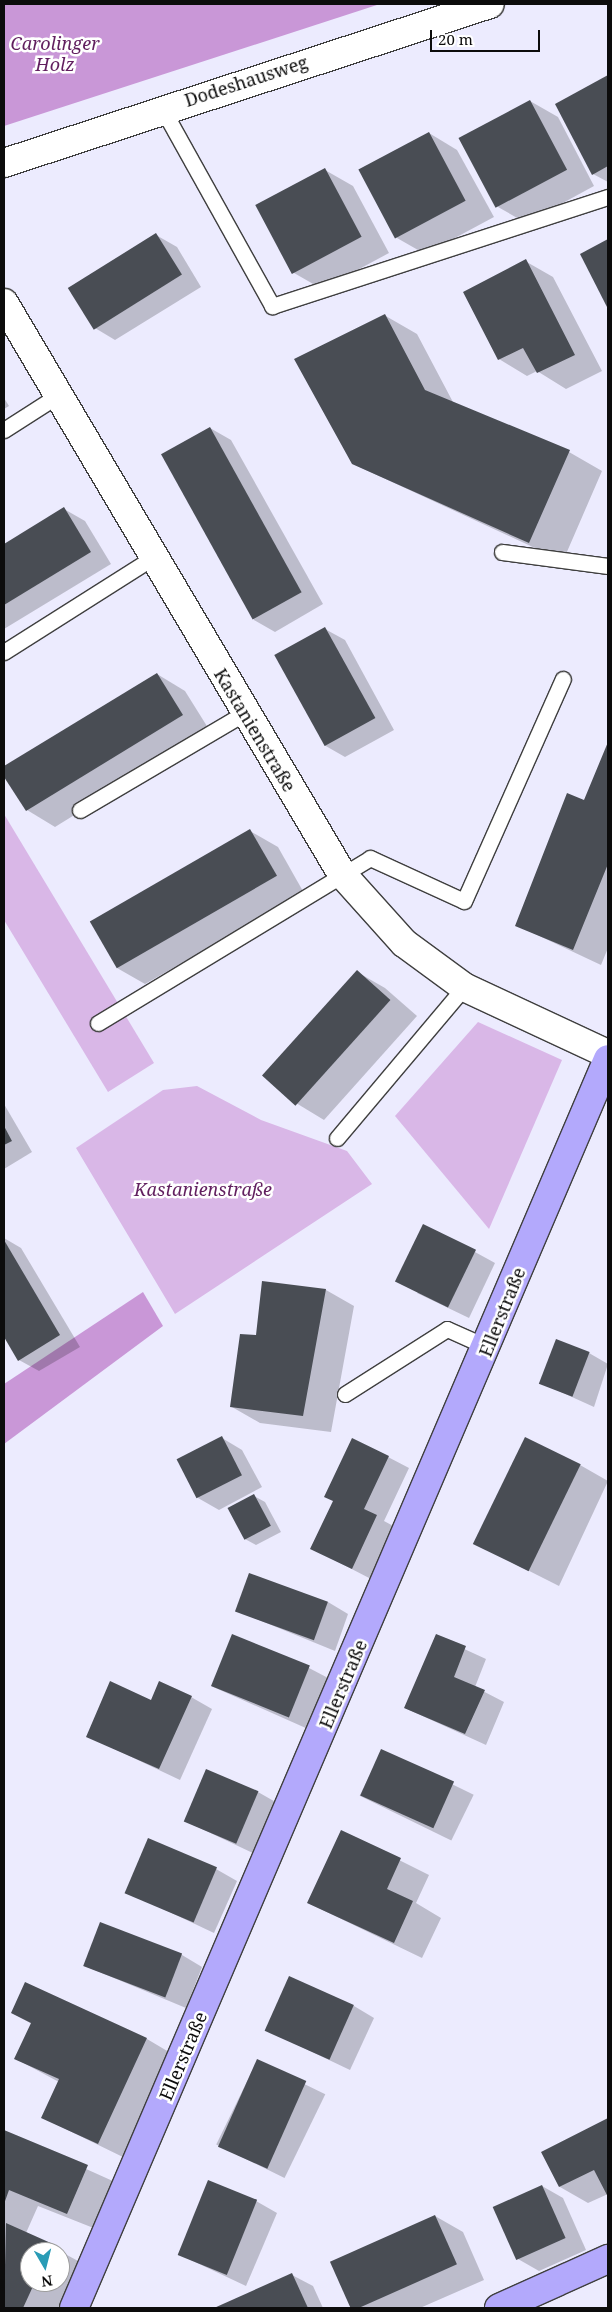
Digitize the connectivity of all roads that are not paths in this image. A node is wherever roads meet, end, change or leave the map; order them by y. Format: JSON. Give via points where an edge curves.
{"nodes":[{"id":1,"x":490,"y":4,"type":"edge"},
{"id":2,"x":162,"y":108,"type":"junction"},
{"id":3,"x":4,"y":163,"type":"edge"},
{"id":4,"x":608,"y":197,"type":"edge"},
{"id":5,"x":4,"y":303,"type":"edge"},
{"id":6,"x":57,"y":396,"type":"junction"},
{"id":7,"x":4,"y":430,"type":"edge"},
{"id":8,"x":502,"y":552,"type":"dead end"},
{"id":9,"x":152,"y":558,"type":"junction"},
{"id":10,"x":608,"y":566,"type":"edge"},
{"id":11,"x":4,"y":652,"type":"edge"},
{"id":12,"x":563,"y":679,"type":"dead end"},
{"id":13,"x":245,"y":713,"type":"junction"},
{"id":14,"x":80,"y":810,"type":"dead end"},
{"id":15,"x":342,"y":874,"type":"junction"},
{"id":16,"x":464,"y":987,"type":"junction"},
{"id":17,"x":98,"y":1023,"type":"dead end"},
{"id":18,"x":608,"y":1054,"type":"edge"},
{"id":19,"x":608,"y":1059,"type":"edge"},
{"id":20,"x":337,"y":1138,"type":"dead end"},
{"id":21,"x":485,"y":1346,"type":"junction"},
{"id":22,"x":345,"y":1394,"type":"dead end"},
{"id":23,"x":608,"y":2259,"type":"edge"},
{"id":24,"x":74,"y":2308,"type":"edge"},
{"id":25,"x":499,"y":2308,"type":"edge"}],
"edges":[{"from":1,"to":2,"type":"street","name":"Dodeshausweg"},
{"from":2,"to":3,"type":"street","name":"Dodeshausweg"},
{"from":2,"to":4,"type":"lane","via":[[272,306]]},
{"from":5,"to":6,"type":"street","name":"Kastanienstraße"},
{"from":6,"to":7,"type":"lane"},
{"from":6,"to":9,"type":"street","name":"Kastanienstraße"},
{"from":8,"to":10,"type":"lane"},
{"from":9,"to":11,"type":"lane"},
{"from":9,"to":13,"type":"street","name":"Kastanienstraße"},
{"from":12,"to":15,"type":"lane","via":[[464,901],[370,858]]},
{"from":13,"to":14,"type":"lane"},
{"from":13,"to":15,"type":"street","name":"Kastanienstraße"},
{"from":15,"to":16,"type":"street","name":"Kastanienstraße","via":[[404,943]]},
{"from":15,"to":17,"type":"lane"},
{"from":16,"to":18,"type":"street","name":"Kastanienstraße"},
{"from":16,"to":20,"type":"lane"},
{"from":19,"to":21,"type":"street","name":"Ellerstraße"},
{"from":21,"to":22,"type":"lane","via":[[447,1329]]},
{"from":21,"to":24,"type":"street","name":"Ellerstraße"},
{"from":23,"to":25,"type":"street"}]}
